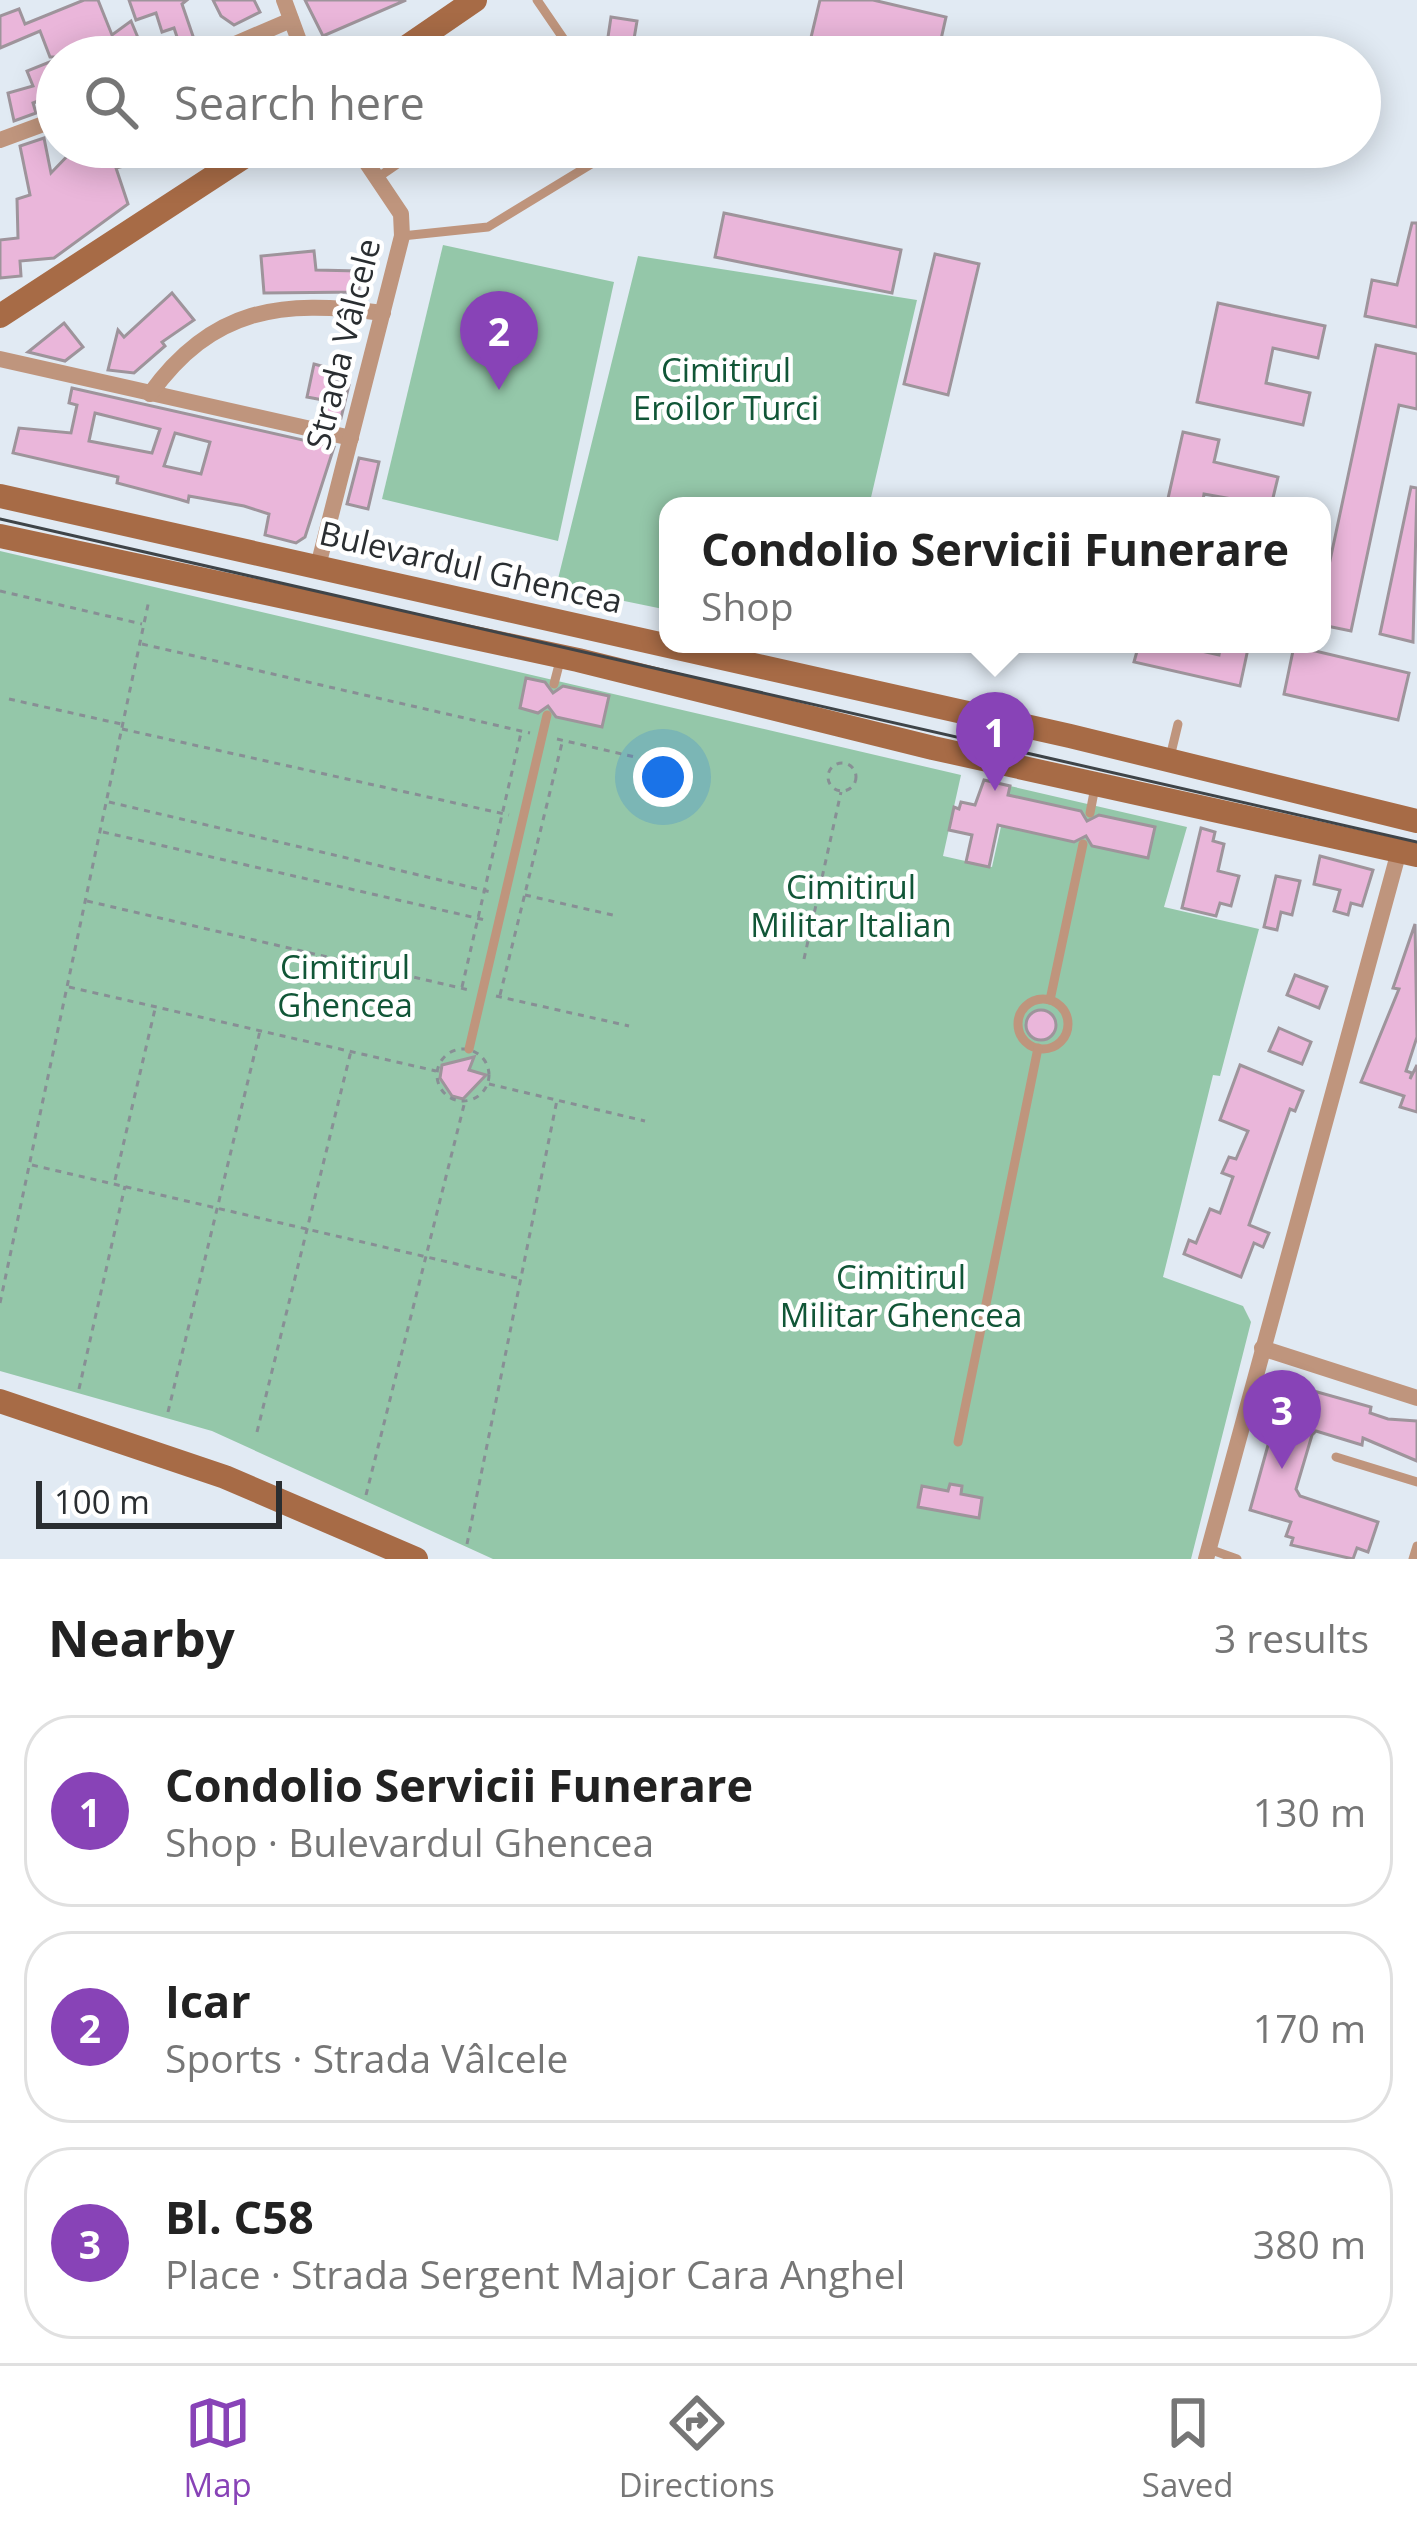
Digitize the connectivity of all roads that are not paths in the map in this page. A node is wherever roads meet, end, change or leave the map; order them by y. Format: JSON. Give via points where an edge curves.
{"nodes":[{"id":1,"x":284,"y":0,"type":"edge"},
{"id":2,"x":475,"y":0,"type":"edge"},
{"id":3,"x":537,"y":0,"type":"edge"},
{"id":4,"x":291,"y":20,"type":"junction"},
{"id":5,"x":254,"y":36,"type":"edge"},
{"id":6,"x":297,"y":36,"type":"edge"},
{"id":7,"x":423,"y":36,"type":"edge"},
{"id":8,"x":562,"y":36,"type":"edge"},
{"id":9,"x":36,"y":126,"type":"edge"},
{"id":10,"x":0,"y":140,"type":"edge"},
{"id":11,"x":227,"y":168,"type":"edge"},
{"id":12,"x":370,"y":168,"type":"edge"},
{"id":13,"x":391,"y":168,"type":"edge"},
{"id":14,"x":585,"y":168,"type":"edge"},
{"id":15,"x":376,"y":178,"type":"junction"},
{"id":16,"x":402,"y":236,"type":"junction"},
{"id":17,"x":382,"y":313,"type":"junction"},
{"id":18,"x":0,"y":316,"type":"edge"},
{"id":19,"x":0,"y":359,"type":"edge"},
{"id":20,"x":150,"y":394,"type":"junction"},
{"id":21,"x":351,"y":438,"type":"junction"},
{"id":22,"x":0,"y":496,"type":"edge"},
{"id":23,"x":0,"y":536,"type":"edge"},
{"id":24,"x":318,"y":566,"type":"junction"},
{"id":25,"x":568,"y":624,"type":"junction"},
{"id":26,"x":659,"y":645,"type":"edge"},
{"id":27,"x":695,"y":653,"type":"edge"},
{"id":28,"x":561,"y":657,"type":"junction"},
{"id":29,"x":554,"y":684,"type":"dead end"},
{"id":30,"x":547,"y":715,"type":"dead end"},
{"id":31,"x":1178,"y":724,"type":"dead end"},
{"id":32,"x":1104,"y":746,"type":"junction"},
{"id":33,"x":1169,"y":763,"type":"junction"},
{"id":34,"x":1096,"y":782,"type":"junction"},
{"id":35,"x":1090,"y":813,"type":"dead end"},
{"id":36,"x":1417,"y":820,"type":"edge"},
{"id":37,"x":1083,"y":844,"type":"dead end"},
{"id":38,"x":1408,"y":853,"type":"edge"},
{"id":39,"x":1050,"y":1000,"type":"junction"},
{"id":40,"x":1038,"y":1048,"type":"junction"},
{"id":41,"x":469,"y":1049,"type":"road end"},
{"id":42,"x":1262,"y":1348,"type":"junction"},
{"id":43,"x":1417,"y":1397,"type":"edge"},
{"id":44,"x":0,"y":1401,"type":"edge"},
{"id":45,"x":958,"y":1442,"type":"dead end"},
{"id":46,"x":1336,"y":1457,"type":"dead end"},
{"id":47,"x":1417,"y":1482,"type":"edge"},
{"id":48,"x":1417,"y":1546,"type":"edge"},
{"id":49,"x":1207,"y":1554,"type":"edge"},
{"id":50,"x":416,"y":1559,"type":"edge"},
{"id":51,"x":1237,"y":1559,"type":"edge"},
{"id":52,"x":1413,"y":1559,"type":"edge"}],
"edges":[{"from":1,"to":4,"type":"street"},
{"from":2,"to":7,"type":"main road"},
{"from":3,"to":8,"type":"lane"},
{"from":4,"to":5,"type":"street"},
{"from":4,"to":6,"type":"street"},
{"from":9,"to":10,"type":"street"},
{"from":11,"to":18,"type":"main road"},
{"from":12,"to":15,"type":"street","name":"Strada Vâlcele"},
{"from":13,"to":15,"type":"lane"},
{"from":14,"to":16,"type":"lane","via":[[488,227]]},
{"from":15,"to":16,"type":"street","name":"Strada Vâlcele","via":[[401,214]]},
{"from":16,"to":17,"type":"street","name":"Strada Vâlcele"},
{"from":17,"to":20,"type":"street","via":[[272,312],[219,326],[189,345]]},
{"from":17,"to":21,"type":"street","name":"Strada Vâlcele"},
{"from":19,"to":20,"type":"street"},
{"from":20,"to":21,"type":"street"},
{"from":21,"to":24,"type":"street","name":"Strada Vâlcele"},
{"from":22,"to":24,"type":"main road","name":"Bulevardul Ghencea"},
{"from":23,"to":28,"type":"main road","name":"Bulevardul Ghencea"},
{"from":24,"to":25,"type":"main road","name":"Bulevardul Ghencea"},
{"from":25,"to":26,"type":"main road","name":"Bulevardul Ghencea"},
{"from":25,"to":28,"type":"main road"},
{"from":27,"to":32,"type":"main road","name":"Bulevardul Ghencea"},
{"from":28,"to":29,"type":"lane"},
{"from":28,"to":34,"type":"main road","name":"Bulevardul Ghencea"},
{"from":30,"to":41,"type":"lane"},
{"from":31,"to":33,"type":"lane"},
{"from":32,"to":33,"type":"main road","name":"Bulevardul Ghencea"},
{"from":32,"to":34,"type":"main road"},
{"from":33,"to":36,"type":"main road","name":"Bulevardul Ghencea"},
{"from":34,"to":35,"type":"lane"},
{"from":34,"to":38,"type":"main road","name":"Bulevardul Ghencea"},
{"from":37,"to":39,"type":"lane"},
{"from":38,"to":42,"type":"street"},
{"from":39,"to":40,"type":"lane","via":[[1064,1010],[1066,1034],[1054,1047]]},
{"from":39,"to":40,"type":"lane","via":[[1032,1001],[1020,1014],[1019,1031]]},
{"from":40,"to":45,"type":"lane"},
{"from":42,"to":43,"type":"street"},
{"from":42,"to":49,"type":"street"},
{"from":44,"to":50,"type":"main road","via":[[225,1477]]},
{"from":46,"to":47,"type":"lane"},
{"from":48,"to":52,"type":"lane"},
{"from":49,"to":51,"type":"lane"}]}
